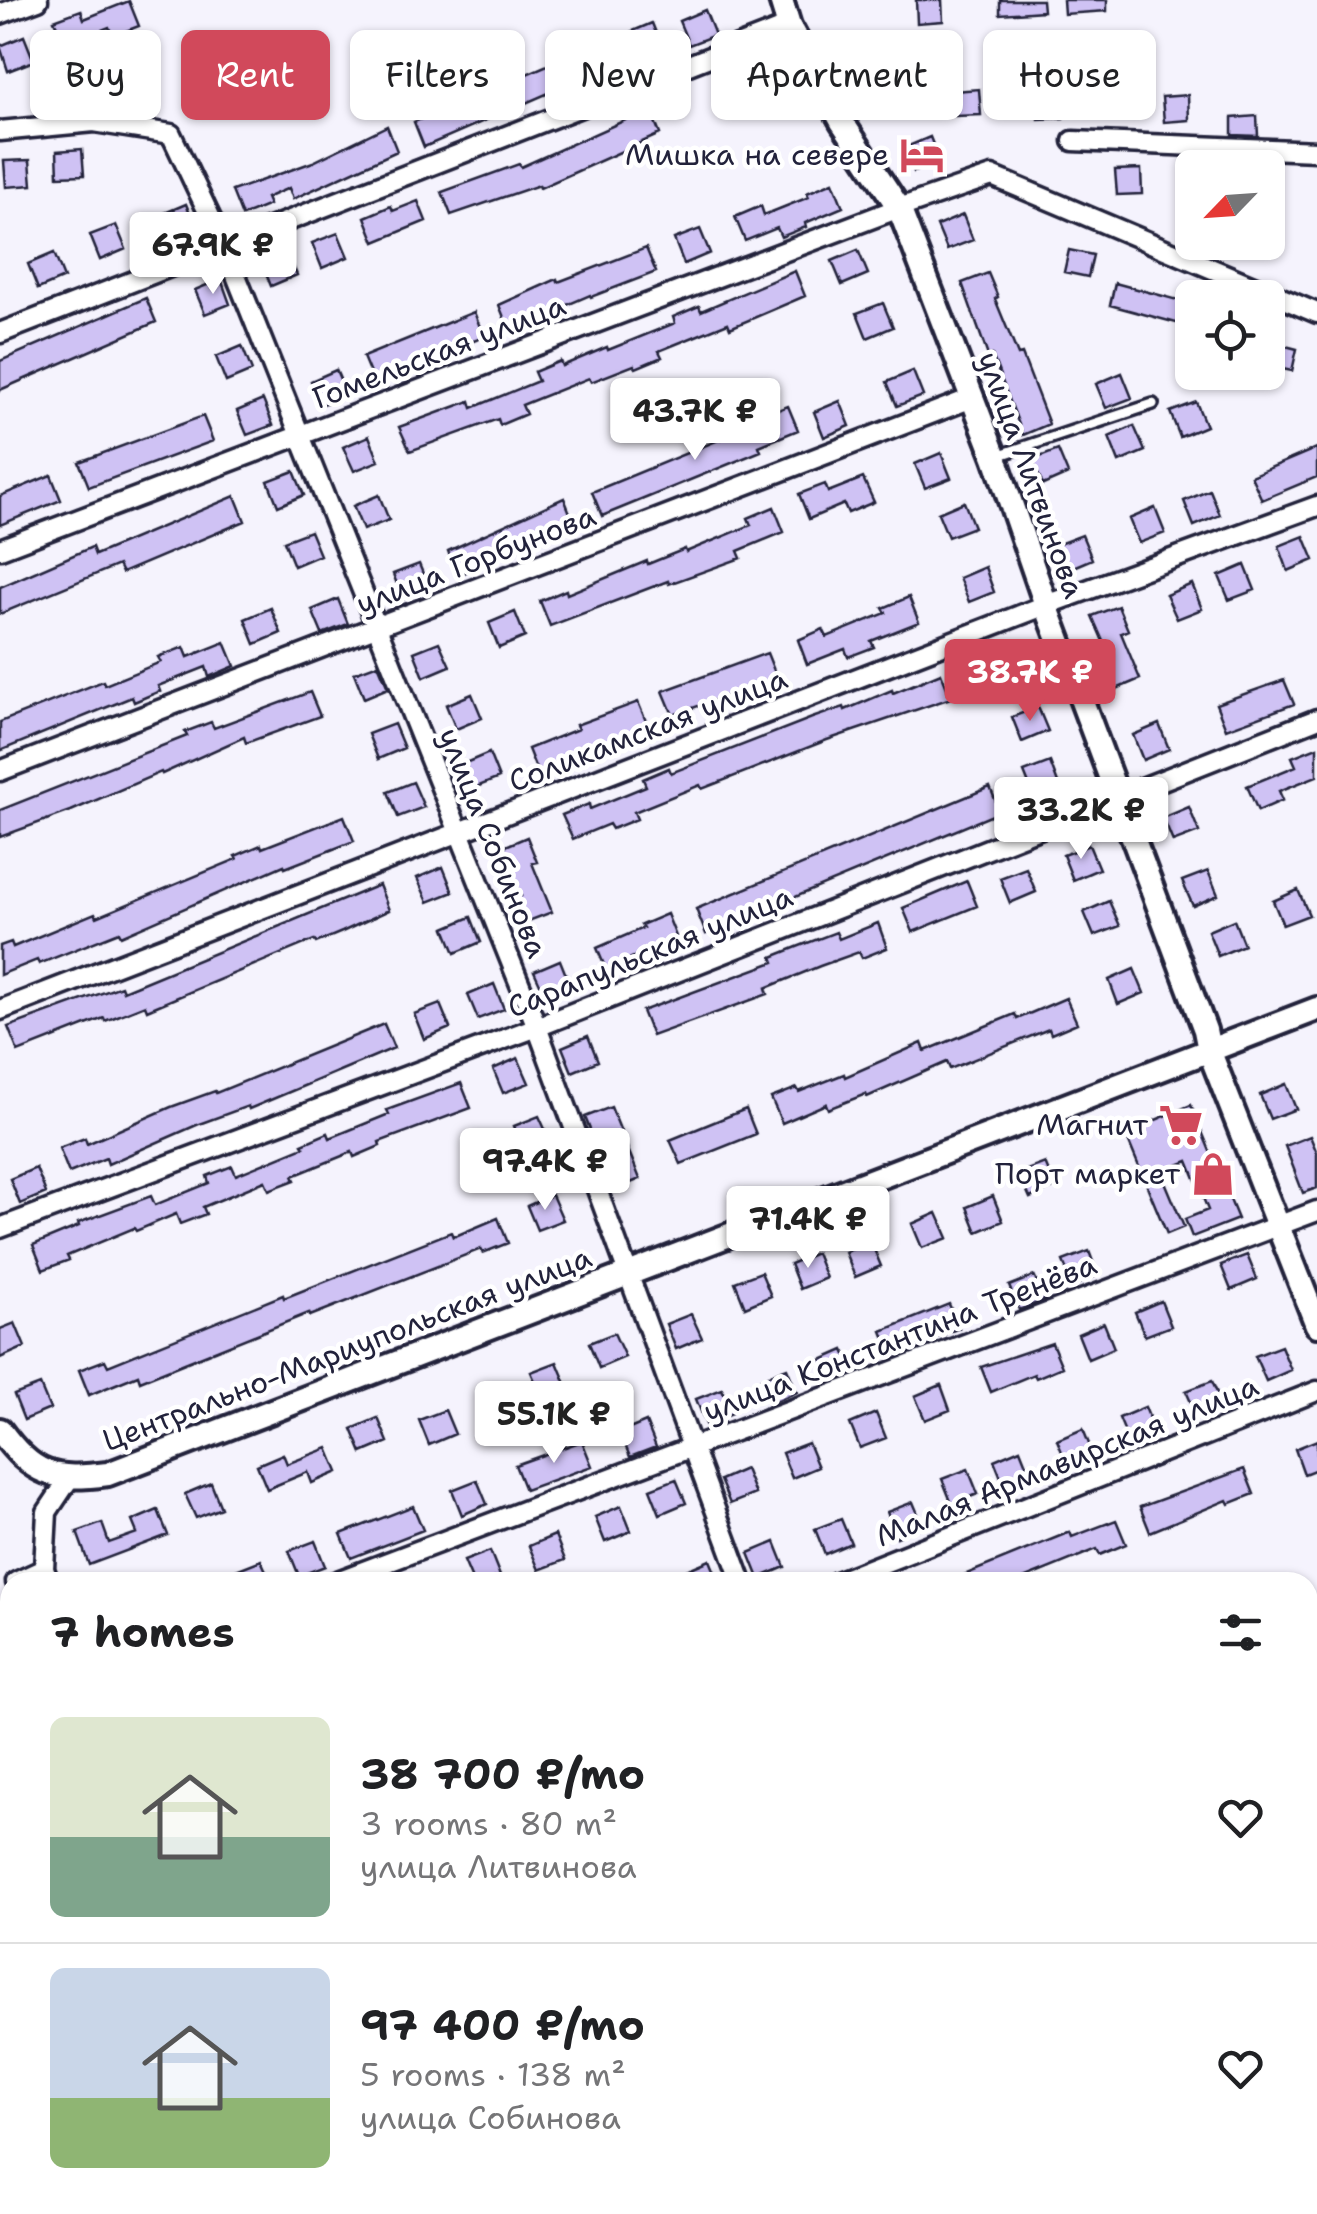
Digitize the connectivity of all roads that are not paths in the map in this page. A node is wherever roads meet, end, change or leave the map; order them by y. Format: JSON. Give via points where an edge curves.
{"nodes":[{"id":1,"x":38,"y":0,"type":"edge"},
{"id":2,"x":782,"y":0,"type":"edge"},
{"id":3,"x":0,"y":14,"type":"edge"},
{"id":4,"x":789,"y":26,"type":"junction"},
{"id":5,"x":0,"y":131,"type":"edge"},
{"id":6,"x":1073,"y":141,"type":"dead end"},
{"id":7,"x":1317,"y":151,"type":"edge"},
{"id":8,"x":899,"y":208,"type":"junction"},
{"id":9,"x":225,"y":248,"type":"junction"},
{"id":10,"x":1317,"y":313,"type":"edge"},
{"id":11,"x":0,"y":333,"type":"edge"},
{"id":12,"x":972,"y":398,"type":"junction"},
{"id":13,"x":1153,"y":404,"type":"dead end"},
{"id":14,"x":300,"y":434,"type":"junction"},
{"id":15,"x":995,"y":457,"type":"junction"},
{"id":16,"x":1317,"y":506,"type":"edge"},
{"id":17,"x":0,"y":549,"type":"edge"},
{"id":18,"x":1046,"y":605,"type":"junction"},
{"id":19,"x":377,"y":628,"type":"junction"},
{"id":20,"x":1317,"y":719,"type":"edge"},
{"id":21,"x":0,"y":771,"type":"edge"},
{"id":22,"x":1118,"y":796,"type":"junction"},
{"id":23,"x":459,"y":832,"type":"junction"},
{"id":24,"x":1317,"y":1009,"type":"edge"},
{"id":25,"x":0,"y":1010,"type":"edge"},
{"id":26,"x":537,"y":1027,"type":"junction"},
{"id":27,"x":1209,"y":1050,"type":"junction"},
{"id":28,"x":1317,"y":1210,"type":"edge"},
{"id":29,"x":1279,"y":1225,"type":"junction"},
{"id":30,"x":0,"y":1228,"type":"edge"},
{"id":31,"x":626,"y":1274,"type":"junction"},
{"id":32,"x":1317,"y":1325,"type":"edge"},
{"id":33,"x":1317,"y":1391,"type":"edge"},
{"id":34,"x":0,"y":1430,"type":"edge"},
{"id":35,"x":691,"y":1446,"type":"junction"},
{"id":36,"x":70,"y":1479,"type":"junction"},
{"id":37,"x":47,"y":1572,"type":"edge"},
{"id":38,"x":361,"y":1572,"type":"edge"},
{"id":39,"x":738,"y":1572,"type":"edge"},
{"id":40,"x":861,"y":1572,"type":"edge"}],
"edges":[{"from":1,"to":3,"type":"street"},
{"from":2,"to":4,"type":"street","name":"улица Литвинова"},
{"from":4,"to":8,"type":"street","name":"улица Литвинова"},
{"from":4,"to":9,"type":"street"},
{"from":5,"to":9,"type":"street","name":"улица Собинова","via":[[94,122],[170,134]]},
{"from":6,"to":7,"type":"street"},
{"from":8,"to":10,"type":"street","name":"Гомельская улица","via":[[992,176]]},
{"from":8,"to":12,"type":"street","name":"улица Литвинова"},
{"from":8,"to":14,"type":"street","name":"Гомельская улица"},
{"from":9,"to":11,"type":"street"},
{"from":9,"to":14,"type":"street","name":"улица Собинова"},
{"from":12,"to":15,"type":"street","name":"улица Литвинова"},
{"from":12,"to":19,"type":"street","name":"улица Горбунова"},
{"from":13,"to":15,"type":"lane"},
{"from":14,"to":17,"type":"street","name":"Гомельская улица"},
{"from":14,"to":19,"type":"street","name":"улица Собинова"},
{"from":15,"to":18,"type":"street","name":"улица Литвинова"},
{"from":16,"to":18,"type":"street","name":"Соликамская улица"},
{"from":18,"to":22,"type":"street","name":"улица Литвинова"},
{"from":18,"to":23,"type":"street","name":"Соликамская улица"},
{"from":19,"to":21,"type":"street","name":"улица Горбунова"},
{"from":19,"to":23,"type":"street","name":"улица Собинова"},
{"from":20,"to":22,"type":"street","name":"Сарапульская улица"},
{"from":22,"to":26,"type":"street","name":"Сарапульская улица"},
{"from":22,"to":27,"type":"street","name":"улица Литвинова"},
{"from":23,"to":25,"type":"street","name":"Соликамская улица"},
{"from":23,"to":26,"type":"street","name":"улица Собинова"},
{"from":24,"to":27,"type":"street","name":"Центрально-Мариупольская улица"},
{"from":26,"to":30,"type":"street","name":"Сарапульская улица"},
{"from":26,"to":31,"type":"street","name":"улица Собинова"},
{"from":27,"to":29,"type":"street","name":"улица Литвинова"},
{"from":27,"to":31,"type":"street","name":"Центрально-Мариупольская улица"},
{"from":28,"to":29,"type":"street","name":"улица Константина Тренёва"},
{"from":29,"to":32,"type":"street","name":"улица Литвинова"},
{"from":29,"to":35,"type":"street","name":"улица Константина Тренёва"},
{"from":31,"to":35,"type":"street","name":"улица Собинова"},
{"from":31,"to":36,"type":"street","name":"Центрально-Мариупольская улица","via":[[108,1474]]},
{"from":33,"to":40,"type":"street","name":"Малая Армавирская улица"},
{"from":34,"to":36,"type":"street","via":[[24,1458],[47,1474]]},
{"from":35,"to":38,"type":"street","name":"улица Константина Тренёва"},
{"from":35,"to":39,"type":"street","name":"улица Собинова"},
{"from":36,"to":37,"type":"street","via":[[47,1512]]}]}
